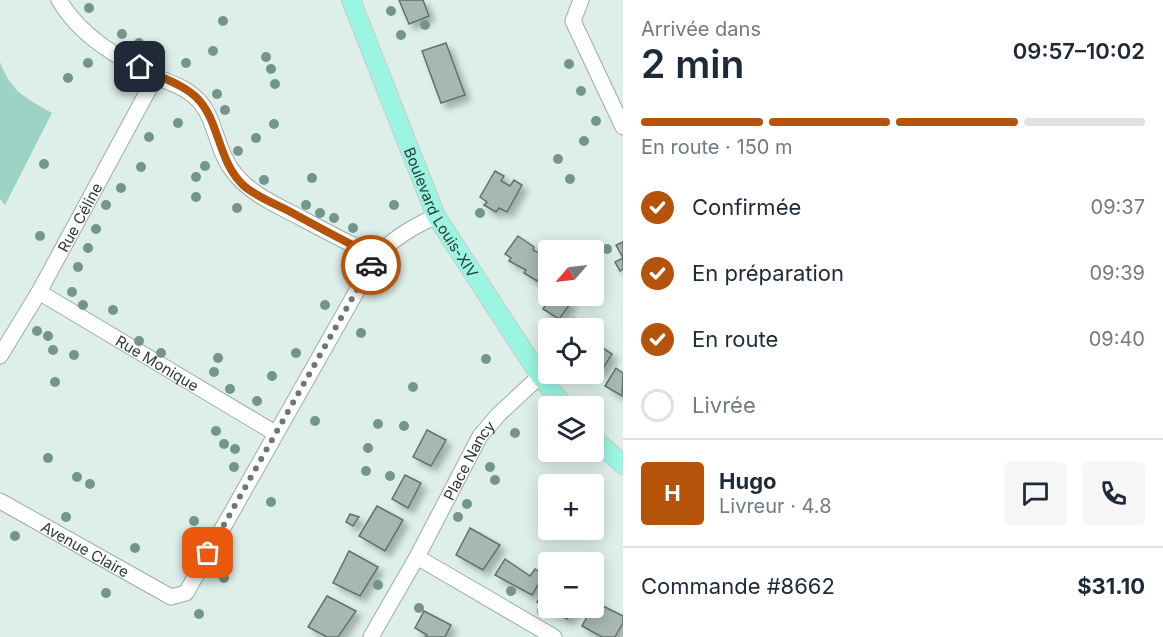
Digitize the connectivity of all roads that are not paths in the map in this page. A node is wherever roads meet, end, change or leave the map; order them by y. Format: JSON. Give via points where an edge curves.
{"nodes":[{"id":1,"x":59,"y":0,"type":"edge"},
{"id":2,"x":351,"y":0,"type":"edge"},
{"id":3,"x":581,"y":0,"type":"edge"},
{"id":4,"x":156,"y":76,"type":"junction"},
{"id":5,"x":623,"y":127,"type":"edge"},
{"id":6,"x":436,"y":216,"type":"junction"},
{"id":7,"x":376,"y":257,"type":"junction"},
{"id":8,"x":39,"y":292,"type":"junction"},
{"id":9,"x":0,"y":356,"type":"edge"},
{"id":10,"x":538,"y":373,"type":"edge"},
{"id":11,"x":538,"y":378,"type":"edge"},
{"id":12,"x":546,"y":384,"type":"edge"},
{"id":13,"x":556,"y":396,"type":"edge"},
{"id":14,"x":275,"y":434,"type":"junction"},
{"id":15,"x":604,"y":447,"type":"edge"},
{"id":16,"x":623,"y":465,"type":"edge"},
{"id":17,"x":0,"y":501,"type":"edge"},
{"id":18,"x":417,"y":557,"type":"junction"},
{"id":19,"x":371,"y":637,"type":"edge"},
{"id":20,"x":554,"y":637,"type":"edge"}],
"edges":[{"from":1,"to":4,"type":"street","via":[[84,32],[107,50]]},
{"from":2,"to":6,"type":"main road","name":"Boulevard Louis-XIV"},
{"from":3,"to":5,"type":"street","via":[[573,21]]},
{"from":4,"to":7,"type":"street","via":[[197,98],[209,116],[230,168],[244,185]]},
{"from":4,"to":8,"type":"street","name":"Rue Céline"},
{"from":6,"to":7,"type":"street","via":[[388,243]]},
{"from":6,"to":10,"type":"main road","name":"Boulevard Louis-XIV"},
{"from":7,"to":14,"type":"street"},
{"from":8,"to":9,"type":"street","name":"Rue Céline"},
{"from":8,"to":14,"type":"street","name":"Rue Monique"},
{"from":11,"to":18,"type":"street","name":"Place Nancy","via":[[480,436]]},
{"from":12,"to":13,"type":"main road","name":"Boulevard Louis-XIV"},
{"from":14,"to":17,"type":"street","name":"Avenue Claire","via":[[186,593],[171,597]]},
{"from":15,"to":16,"type":"main road"},
{"from":18,"to":19,"type":"street","name":"Place Nancy"},
{"from":18,"to":20,"type":"street"}]}
